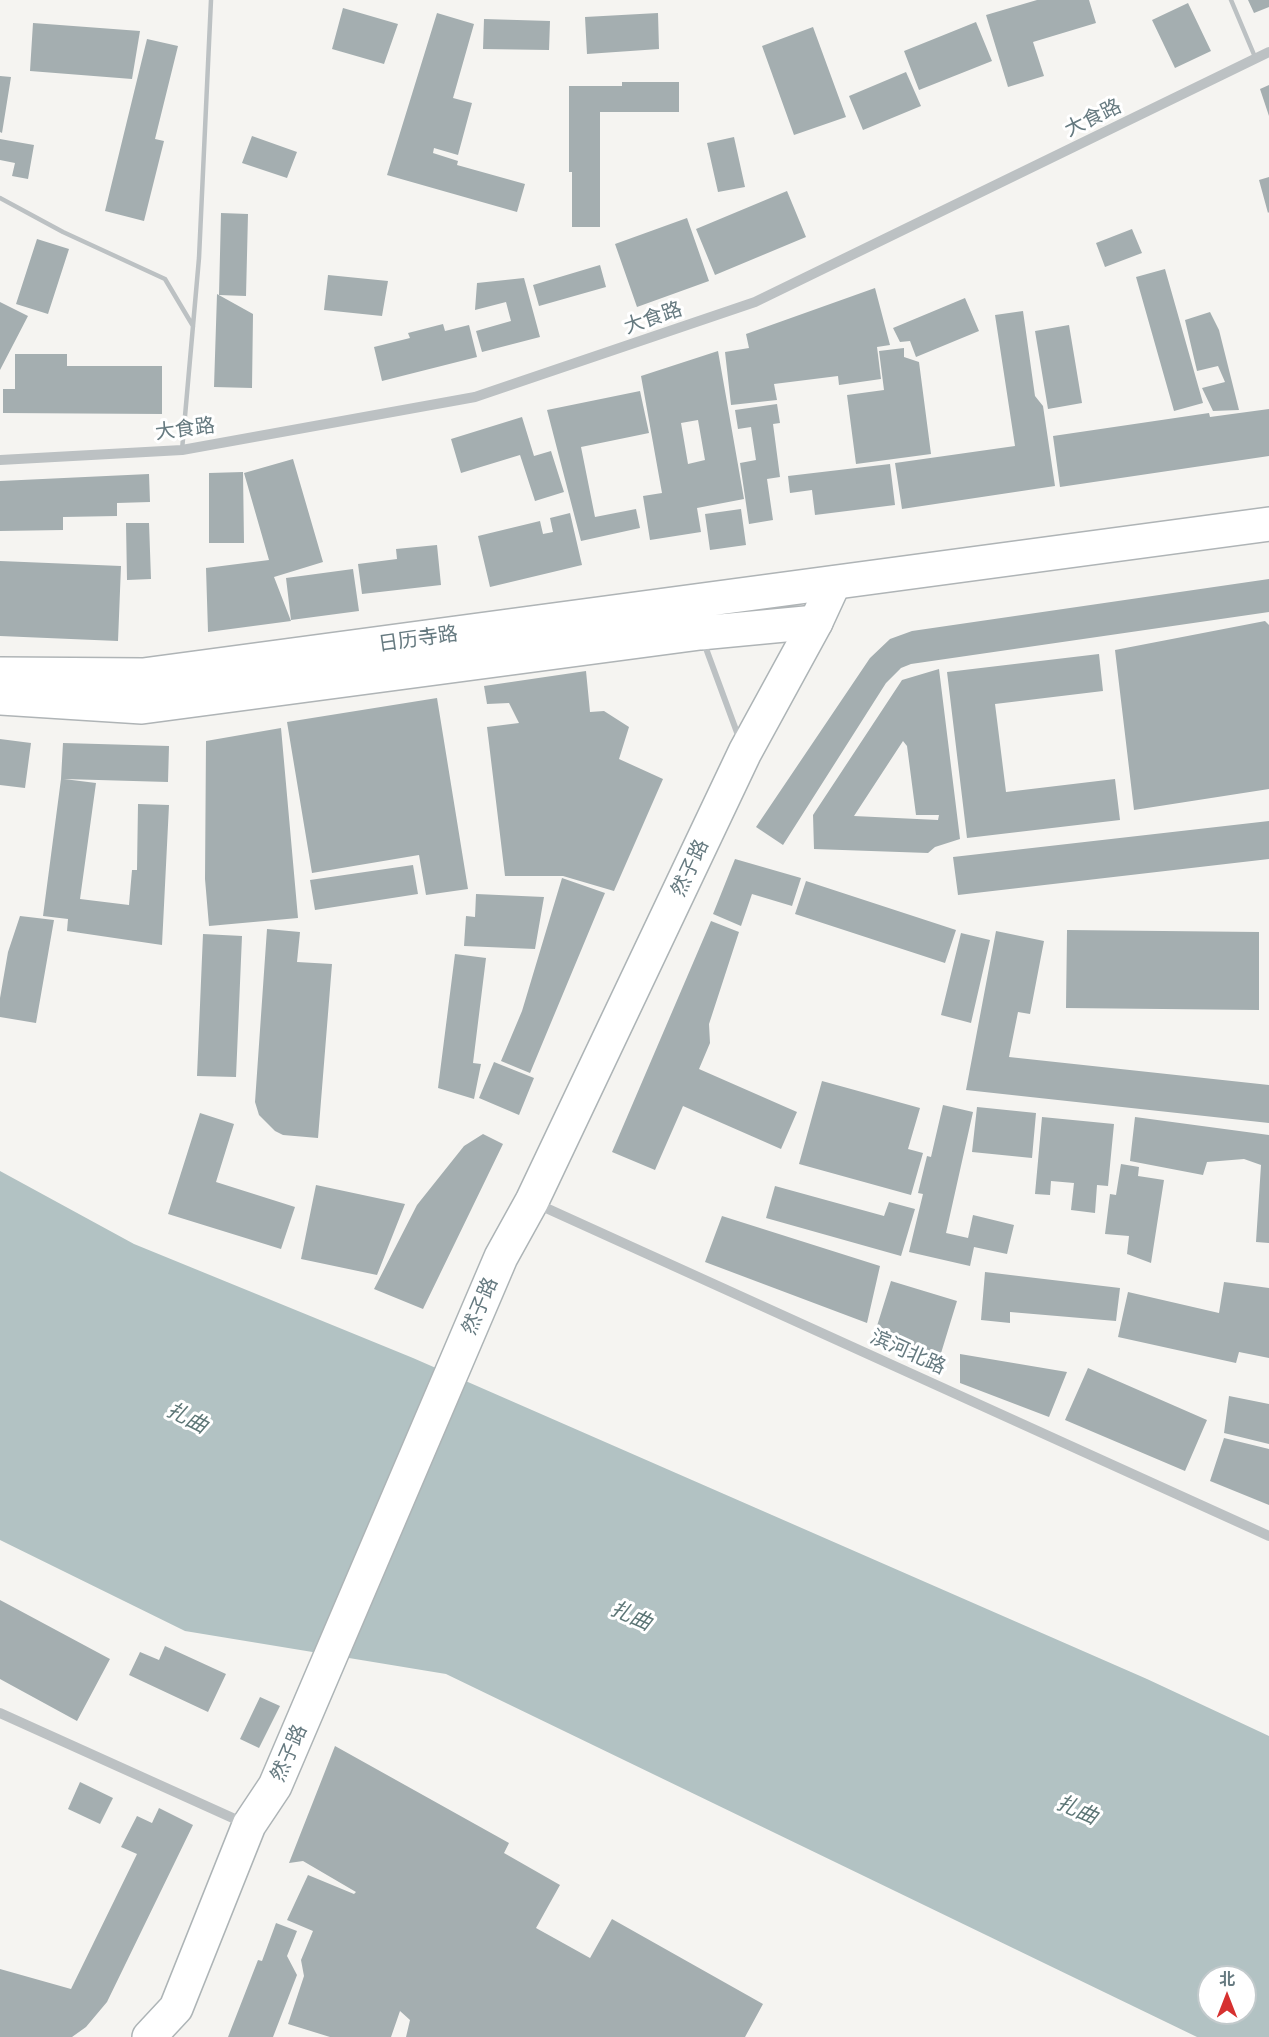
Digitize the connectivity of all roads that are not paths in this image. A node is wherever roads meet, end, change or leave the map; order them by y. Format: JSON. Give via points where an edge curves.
{"nodes":[{"id":1,"x":211,"y":0,"type":"edge"},
{"id":2,"x":1231,"y":0,"type":"edge"},
{"id":3,"x":1269,"y":52,"type":"edge"},
{"id":4,"x":1256,"y":60,"type":"junction"},
{"id":5,"x":0,"y":198,"type":"edge"},
{"id":6,"x":193,"y":326,"type":"junction"},
{"id":7,"x":182,"y":450,"type":"junction"},
{"id":8,"x":0,"y":460,"type":"edge"},
{"id":9,"x":1269,"y":524,"type":"edge"},
{"id":10,"x":834,"y":583,"type":"junction"},
{"id":11,"x":695,"y":618,"type":"junction"},
{"id":12,"x":816,"y":622,"type":"junction"},
{"id":13,"x":0,"y":674,"type":"edge"},
{"id":14,"x":0,"y":698,"type":"edge"},
{"id":15,"x":745,"y":752,"type":"junction"},
{"id":16,"x":532,"y":1201,"type":"junction"},
{"id":17,"x":1269,"y":1536,"type":"edge"},
{"id":18,"x":0,"y":1713,"type":"edge"},
{"id":19,"x":249,"y":1825,"type":"junction"},
{"id":20,"x":149,"y":2037,"type":"edge"}],
"edges":[{"from":1,"to":6,"type":"lane"},
{"from":2,"to":4,"type":"lane"},
{"from":3,"to":4,"type":"street","name":"大食路"},
{"from":4,"to":7,"type":"street","name":"大食路","via":[[755,302],[475,397]]},
{"from":5,"to":6,"type":"lane","via":[[165,279]]},
{"from":6,"to":7,"type":"lane"},
{"from":7,"to":8,"type":"street","name":"大食路"},
{"from":9,"to":10,"type":"main road","name":"日历寺路"},
{"from":10,"to":11,"type":"main road","name":"日历寺路"},
{"from":10,"to":12,"type":"main road","name":"然子路"},
{"from":11,"to":12,"type":"main road","name":"日历寺路"},
{"from":11,"to":13,"type":"main road","name":"日历寺路","via":[[143,675]]},
{"from":11,"to":14,"type":"main road","name":"日历寺路","via":[[142,707]]},
{"from":11,"to":15,"type":"street"},
{"from":12,"to":15,"type":"main road","name":"然子路"},
{"from":15,"to":16,"type":"main road","name":"然子路"},
{"from":16,"to":17,"type":"street","name":"滨河北路"},
{"from":16,"to":19,"type":"main road","name":"然子路","via":[[501,1257],[275,1786]]},
{"from":18,"to":19,"type":"street"},
{"from":19,"to":20,"type":"main road","name":"然子路","via":[[176,2008]]}]}
